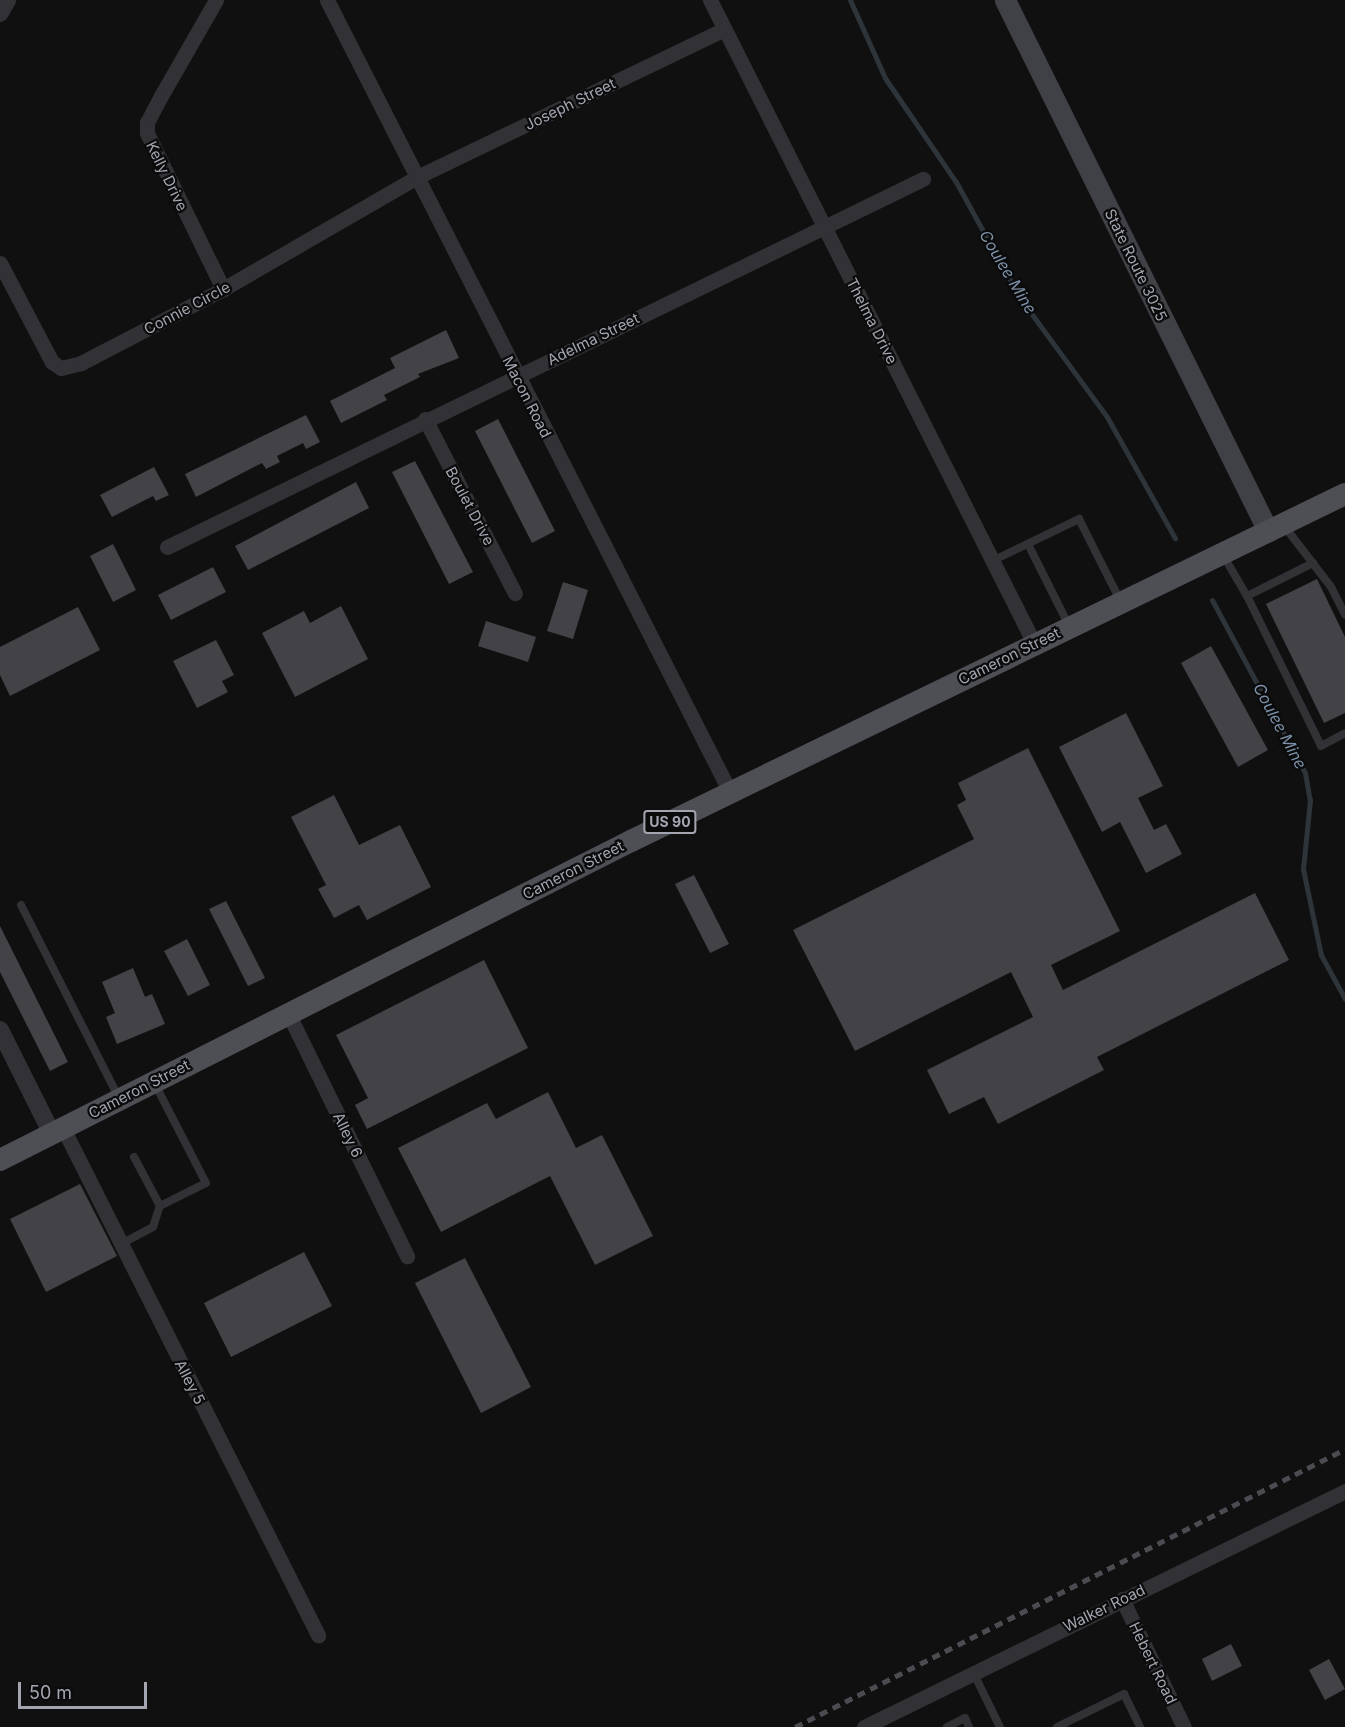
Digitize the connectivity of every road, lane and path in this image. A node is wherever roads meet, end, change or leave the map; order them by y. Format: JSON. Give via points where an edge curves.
{"nodes":[{"id":1,"x":8,"y":0,"type":"edge"},
{"id":2,"x":216,"y":0,"type":"edge"},
{"id":3,"x":327,"y":0,"type":"edge"},
{"id":4,"x":710,"y":0,"type":"edge"},
{"id":5,"x":1005,"y":0,"type":"edge"},
{"id":6,"x":0,"y":14,"type":"edge"},
{"id":7,"x":724,"y":29,"type":"junction"},
{"id":8,"x":415,"y":178,"type":"junction"},
{"id":9,"x":923,"y":179,"type":"dead end"},
{"id":10,"x":825,"y":227,"type":"junction"},
{"id":11,"x":0,"y":263,"type":"edge"},
{"id":12,"x":223,"y":289,"type":"junction"},
{"id":13,"x":517,"y":375,"type":"junction"},
{"id":14,"x":424,"y":419,"type":"junction"},
{"id":15,"x":1345,"y":495,"type":"edge"},
{"id":16,"x":1275,"y":527,"type":"junction"},
{"id":17,"x":1028,"y":544,"type":"junction"},
{"id":18,"x":167,"y":547,"type":"dead end"},
{"id":19,"x":1222,"y":553,"type":"junction"},
{"id":20,"x":992,"y":561,"type":"junction"},
{"id":21,"x":1313,"y":563,"type":"junction"},
{"id":22,"x":515,"y":592,"type":"dead end"},
{"id":23,"x":1247,"y":596,"type":"junction"},
{"id":24,"x":1120,"y":602,"type":"junction"},
{"id":25,"x":1345,"y":615,"type":"edge"},
{"id":26,"x":1069,"y":627,"type":"junction"},
{"id":27,"x":1034,"y":643,"type":"junction"},
{"id":28,"x":1345,"y":732,"type":"edge"},
{"id":29,"x":730,"y":792,"type":"junction"},
{"id":30,"x":21,"y":905,"type":"dead end"},
{"id":31,"x":288,"y":1013,"type":"junction"},
{"id":32,"x":0,"y":1030,"type":"edge"},
{"id":33,"x":154,"y":1083,"type":"junction"},
{"id":34,"x":119,"y":1099,"type":"junction"},
{"id":35,"x":58,"y":1131,"type":"junction"},
{"id":36,"x":134,"y":1157,"type":"dead end"},
{"id":37,"x":0,"y":1160,"type":"edge"},
{"id":38,"x":160,"y":1206,"type":"junction"},
{"id":39,"x":121,"y":1244,"type":"junction"},
{"id":40,"x":407,"y":1256,"type":"dead end"},
{"id":41,"x":1345,"y":1491,"type":"edge"},
{"id":42,"x":1122,"y":1599,"type":"junction"},
{"id":43,"x":318,"y":1635,"type":"dead end"},
{"id":44,"x":973,"y":1672,"type":"junction"},
{"id":45,"x":864,"y":1727,"type":"edge"},
{"id":46,"x":947,"y":1727,"type":"edge"},
{"id":47,"x":969,"y":1727,"type":"edge"},
{"id":48,"x":1000,"y":1727,"type":"edge"},
{"id":49,"x":1057,"y":1727,"type":"edge"},
{"id":50,"x":1140,"y":1727,"type":"edge"},
{"id":51,"x":1184,"y":1727,"type":"edge"}],
"edges":[{"from":1,"to":6,"type":"street"},
{"from":2,"to":12,"type":"street","name":"Kelly Drive","via":[[147,122],[147,133]]},
{"from":3,"to":8,"type":"street","name":"Macon Road"},
{"from":4,"to":7,"type":"street","name":"Thelma Drive"},
{"from":5,"to":16,"type":"main road","name":"State Route 3025"},
{"from":7,"to":8,"type":"street","name":"Joseph Street"},
{"from":7,"to":10,"type":"street","name":"Thelma Drive"},
{"from":8,"to":12,"type":"street","name":"Connie Circle"},
{"from":8,"to":13,"type":"street","name":"Macon Road"},
{"from":9,"to":10,"type":"street","name":"Adelma Street"},
{"from":10,"to":13,"type":"street","name":"Adelma Street"},
{"from":10,"to":20,"type":"street","name":"Thelma Drive"},
{"from":11,"to":12,"type":"street","name":"Connie Circle","via":[[45,352],[61,368],[81,363]]},
{"from":13,"to":14,"type":"street","name":"Adelma Street"},
{"from":13,"to":29,"type":"street","name":"Macon Road"},
{"from":14,"to":18,"type":"street","name":"Adelma Street"},
{"from":14,"to":22,"type":"street","name":"Boulet Drive"},
{"from":15,"to":16,"type":"main road","name":"Cameron Street","number":"US 90"},
{"from":16,"to":19,"type":"main road","name":"Cameron Street","number":"US 90"},
{"from":16,"to":21,"type":"lane"},
{"from":17,"to":20,"type":"lane"},
{"from":17,"to":24,"type":"lane","via":[[1079,519]]},
{"from":17,"to":26,"type":"lane"},
{"from":19,"to":23,"type":"lane"},
{"from":19,"to":24,"type":"main road","name":"Cameron Street","number":"US 90"},
{"from":20,"to":27,"type":"street","name":"Thelma Drive"},
{"from":21,"to":23,"type":"lane"},
{"from":21,"to":25,"type":"lane"},
{"from":23,"to":28,"type":"lane","via":[[1321,746]]},
{"from":24,"to":26,"type":"main road","name":"Cameron Street","number":"US 90"},
{"from":26,"to":27,"type":"main road","name":"Cameron Street","number":"US 90"},
{"from":27,"to":29,"type":"main road","name":"Cameron Street","number":"US 90"},
{"from":29,"to":31,"type":"main road","name":"Cameron Street","number":"US 90"},
{"from":30,"to":34,"type":"lane"},
{"from":31,"to":33,"type":"main road","name":"Cameron Street","number":"US 90"},
{"from":31,"to":40,"type":"street","name":"Alley 6"},
{"from":32,"to":35,"type":"street"},
{"from":33,"to":34,"type":"main road","name":"Cameron Street","number":"US 90"},
{"from":33,"to":38,"type":"lane","via":[[206,1183]]},
{"from":34,"to":35,"type":"main road","name":"Cameron Street","number":"US 90"},
{"from":35,"to":37,"type":"main road","name":"Cameron Street","number":"US 90"},
{"from":35,"to":39,"type":"street","name":"Alley 5"},
{"from":36,"to":38,"type":"lane"},
{"from":38,"to":39,"type":"lane","via":[[153,1227]]},
{"from":39,"to":43,"type":"street","name":"Alley 5"},
{"from":41,"to":42,"type":"street","name":"Walker Road"},
{"from":42,"to":44,"type":"street","name":"Walker Road"},
{"from":42,"to":51,"type":"street","name":"Hebert Road"},
{"from":44,"to":45,"type":"street","name":"Walker Road"},
{"from":44,"to":48,"type":"lane"},
{"from":46,"to":47,"type":"lane","via":[[964,1718]]},
{"from":49,"to":50,"type":"lane","via":[[1124,1694]]}]}
